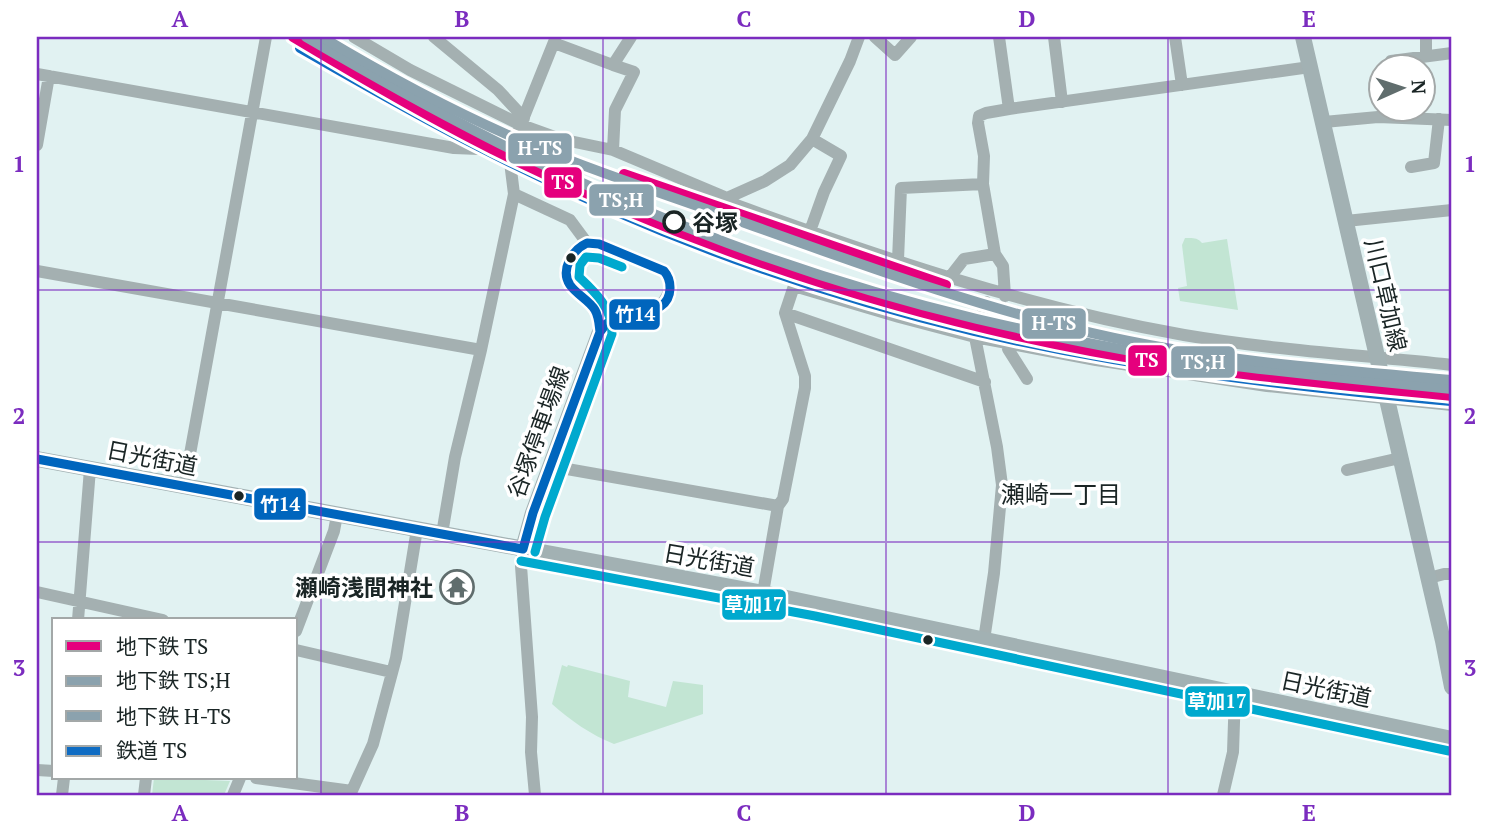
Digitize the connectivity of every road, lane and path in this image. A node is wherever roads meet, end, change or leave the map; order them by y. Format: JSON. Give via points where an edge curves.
{"nodes":[{"id":1,"x":266,"y":37,"type":"edge"},
{"id":2,"x":354,"y":37,"type":"edge"},
{"id":3,"x":434,"y":37,"type":"edge"},
{"id":4,"x":631,"y":37,"type":"edge"},
{"id":5,"x":859,"y":37,"type":"edge"},
{"id":6,"x":875,"y":37,"type":"edge"},
{"id":7,"x":911,"y":37,"type":"edge"},
{"id":8,"x":999,"y":37,"type":"edge"},
{"id":9,"x":1054,"y":37,"type":"edge"},
{"id":10,"x":1175,"y":37,"type":"edge"},
{"id":11,"x":1303,"y":37,"type":"edge"},
{"id":12,"x":555,"y":40,"type":"edge"},
{"id":13,"x":613,"y":65,"type":"junction"},
{"id":14,"x":1310,"y":67,"type":"junction"},
{"id":15,"x":43,"y":75,"type":"edge"},
{"id":16,"x":1182,"y":85,"type":"junction"},
{"id":17,"x":1062,"y":102,"type":"junction"},
{"id":18,"x":1009,"y":109,"type":"junction"},
{"id":19,"x":252,"y":113,"type":"junction"},
{"id":20,"x":1366,"y":115,"type":"edge"},
{"id":21,"x":1446,"y":119,"type":"edge"},
{"id":22,"x":522,"y":122,"type":"junction"},
{"id":23,"x":1324,"y":122,"type":"junction"},
{"id":24,"x":813,"y":139,"type":"junction"},
{"id":25,"x":37,"y":145,"type":"edge"},
{"id":26,"x":512,"y":146,"type":"junction"},
{"id":27,"x":613,"y":150,"type":"junction"},
{"id":28,"x":1411,"y":167,"type":"dead end"},
{"id":29,"x":983,"y":184,"type":"junction"},
{"id":30,"x":514,"y":194,"type":"junction"},
{"id":31,"x":727,"y":198,"type":"junction"},
{"id":32,"x":1452,"y":210,"type":"edge"},
{"id":33,"x":1346,"y":221,"type":"junction"},
{"id":34,"x":810,"y":231,"type":"junction"},
{"id":35,"x":587,"y":243,"type":"junction"},
{"id":36,"x":995,"y":254,"type":"junction"},
{"id":37,"x":898,"y":260,"type":"junction"},
{"id":38,"x":37,"y":271,"type":"edge"},
{"id":39,"x":950,"y":277,"type":"junction"},
{"id":40,"x":989,"y":294,"type":"junction"},
{"id":41,"x":1004,"y":299,"type":"junction"},
{"id":42,"x":218,"y":303,"type":"junction"},
{"id":43,"x":785,"y":313,"type":"junction"},
{"id":44,"x":600,"y":332,"type":"junction"},
{"id":45,"x":975,"y":337,"type":"junction"},
{"id":46,"x":991,"y":340,"type":"junction"},
{"id":47,"x":1009,"y":343,"type":"junction"},
{"id":48,"x":481,"y":350,"type":"junction"},
{"id":49,"x":1377,"y":357,"type":"junction"},
{"id":50,"x":1452,"y":365,"type":"edge"},
{"id":51,"x":1027,"y":379,"type":"dead end"},
{"id":52,"x":985,"y":382,"type":"junction"},
{"id":53,"x":1387,"y":398,"type":"junction"},
{"id":54,"x":1452,"y":405,"type":"edge"},
{"id":55,"x":1400,"y":457,"type":"junction"},
{"id":56,"x":37,"y":459,"type":"edge"},
{"id":57,"x":550,"y":466,"type":"junction"},
{"id":58,"x":90,"y":469,"type":"junction"},
{"id":59,"x":1347,"y":470,"type":"dead end"},
{"id":60,"x":184,"y":487,"type":"junction"},
{"id":61,"x":778,"y":506,"type":"junction"},
{"id":62,"x":337,"y":515,"type":"junction"},
{"id":63,"x":416,"y":530,"type":"junction"},
{"id":64,"x":442,"y":534,"type":"junction"},
{"id":65,"x":523,"y":549,"type":"junction"},
{"id":66,"x":1452,"y":574,"type":"edge"},
{"id":67,"x":1429,"y":578,"type":"junction"},
{"id":68,"x":37,"y":592,"type":"edge"},
{"id":69,"x":763,"y":593,"type":"junction"},
{"id":70,"x":79,"y":602,"type":"junction"},
{"id":71,"x":78,"y":618,"type":"edge"},
{"id":72,"x":154,"y":618,"type":"edge"},
{"id":73,"x":298,"y":626,"type":"edge"},
{"id":74,"x":984,"y":639,"type":"junction"},
{"id":75,"x":298,"y":650,"type":"edge"},
{"id":76,"x":391,"y":672,"type":"junction"},
{"id":77,"x":1452,"y":687,"type":"edge"},
{"id":78,"x":1235,"y":693,"type":"junction"},
{"id":79,"x":1452,"y":739,"type":"edge"},
{"id":80,"x":269,"y":780,"type":"edge"},
{"id":81,"x":351,"y":793,"type":"edge"},
{"id":82,"x":535,"y":795,"type":"edge"},
{"id":83,"x":1223,"y":795,"type":"edge"}],
"edges":[{"from":1,"to":19,"type":"street"},
{"from":2,"to":22,"type":"street","via":[[410,70]]},
{"from":3,"to":22,"type":"street","via":[[498,90]]},
{"from":4,"to":13,"type":"street"},
{"from":5,"to":24,"type":"street"},
{"from":6,"to":7,"type":"street","via":[[895,55]]},
{"from":8,"to":18,"type":"street"},
{"from":9,"to":17,"type":"street"},
{"from":10,"to":16,"type":"street"},
{"from":11,"to":14,"type":"main road","name":"川口草加線"},
{"from":12,"to":13,"type":"street"},
{"from":12,"to":22,"type":"street"},
{"from":13,"to":27,"type":"street","via":[[634,72],[615,110]]},
{"from":14,"to":16,"type":"street"},
{"from":14,"to":23,"type":"main road","name":"川口草加線"},
{"from":15,"to":19,"type":"street"},
{"from":15,"to":25,"type":"street"},
{"from":16,"to":17,"type":"street"},
{"from":17,"to":18,"type":"street"},
{"from":18,"to":29,"type":"street","via":[[979,116]]},
{"from":19,"to":26,"type":"street","via":[[454,148]]},
{"from":19,"to":42,"type":"street"},
{"from":20,"to":23,"type":"street"},
{"from":21,"to":28,"type":"street","via":[[1434,163]]},
{"from":22,"to":26,"type":"street"},
{"from":22,"to":27,"type":"street","via":[[560,139]]},
{"from":23,"to":33,"type":"main road","name":"川口草加線"},
{"from":24,"to":31,"type":"street","via":[[790,165]]},
{"from":24,"to":34,"type":"street","via":[[841,156]]},
{"from":26,"to":30,"type":"street"},
{"from":27,"to":31,"type":"street"},
{"from":29,"to":36,"type":"street"},
{"from":29,"to":37,"type":"street","via":[[901,188]]},
{"from":30,"to":35,"type":"street","via":[[570,220]]},
{"from":30,"to":48,"type":"street"},
{"from":31,"to":34,"type":"street"},
{"from":32,"to":33,"type":"street"},
{"from":33,"to":49,"type":"main road","name":"川口草加線"},
{"from":34,"to":37,"type":"street"},
{"from":35,"to":44,"type":"street","via":[[571,256],[567,274],[569,284],[594,308]]},
{"from":35,"to":44,"type":"street","via":[[664,271],[671,281],[661,306],[612,320]]},
{"from":36,"to":39,"type":"street","via":[[964,259]]},
{"from":36,"to":41,"type":"street","via":[[1003,266]]},
{"from":37,"to":39,"type":"street"},
{"from":38,"to":42,"type":"street"},
{"from":39,"to":40,"type":"street"},
{"from":40,"to":41,"type":"street"},
{"from":40,"to":45,"type":"street"},
{"from":41,"to":46,"type":"street"},
{"from":41,"to":49,"type":"street","via":[[1185,335]]},
{"from":42,"to":48,"type":"street"},
{"from":42,"to":60,"type":"street"},
{"from":43,"to":45,"type":"street","via":[[794,286]]},
{"from":43,"to":52,"type":"street"},
{"from":43,"to":61,"type":"street","via":[[805,387]]},
{"from":44,"to":57,"type":"main road","name":"谷塚停車場線"},
{"from":45,"to":46,"type":"street"},
{"from":45,"to":52,"type":"street"},
{"from":46,"to":47,"type":"street"},
{"from":47,"to":51,"type":"street","via":[[1008,349]]},
{"from":47,"to":53,"type":"street","via":[[1267,386]]},
{"from":48,"to":64,"type":"street"},
{"from":49,"to":50,"type":"street"},
{"from":49,"to":53,"type":"main road","name":"川口草加線"},
{"from":52,"to":74,"type":"street","via":[[1002,485]]},
{"from":53,"to":54,"type":"street"},
{"from":53,"to":55,"type":"main road","name":"川口草加線"},
{"from":55,"to":59,"type":"street"},
{"from":55,"to":67,"type":"main road","name":"川口草加線"},
{"from":56,"to":58,"type":"main road","name":"日光街道"},
{"from":57,"to":61,"type":"street"},
{"from":57,"to":65,"type":"main road","name":"谷塚停車場線"},
{"from":58,"to":60,"type":"main road","name":"日光街道"},
{"from":58,"to":70,"type":"street"},
{"from":60,"to":62,"type":"main road","name":"日光街道"},
{"from":61,"to":69,"type":"street"},
{"from":62,"to":63,"type":"main road","name":"日光街道"},
{"from":62,"to":73,"type":"street"},
{"from":63,"to":64,"type":"main road","name":"日光街道"},
{"from":63,"to":76,"type":"street"},
{"from":64,"to":65,"type":"main road","name":"日光街道"},
{"from":65,"to":69,"type":"main road","name":"日光街道"},
{"from":65,"to":82,"type":"street"},
{"from":66,"to":67,"type":"street"},
{"from":67,"to":77,"type":"main road","name":"川口草加線"},
{"from":68,"to":70,"type":"street"},
{"from":69,"to":74,"type":"main road","name":"日光街道"},
{"from":70,"to":71,"type":"street"},
{"from":70,"to":72,"type":"street"},
{"from":74,"to":78,"type":"main road","name":"日光街道"},
{"from":75,"to":76,"type":"street"},
{"from":76,"to":81,"type":"street","via":[[373,744]]},
{"from":78,"to":79,"type":"main road","name":"日光街道"},
{"from":78,"to":83,"type":"street","via":[[1233,752]]},
{"from":80,"to":81,"type":"street"}]}
